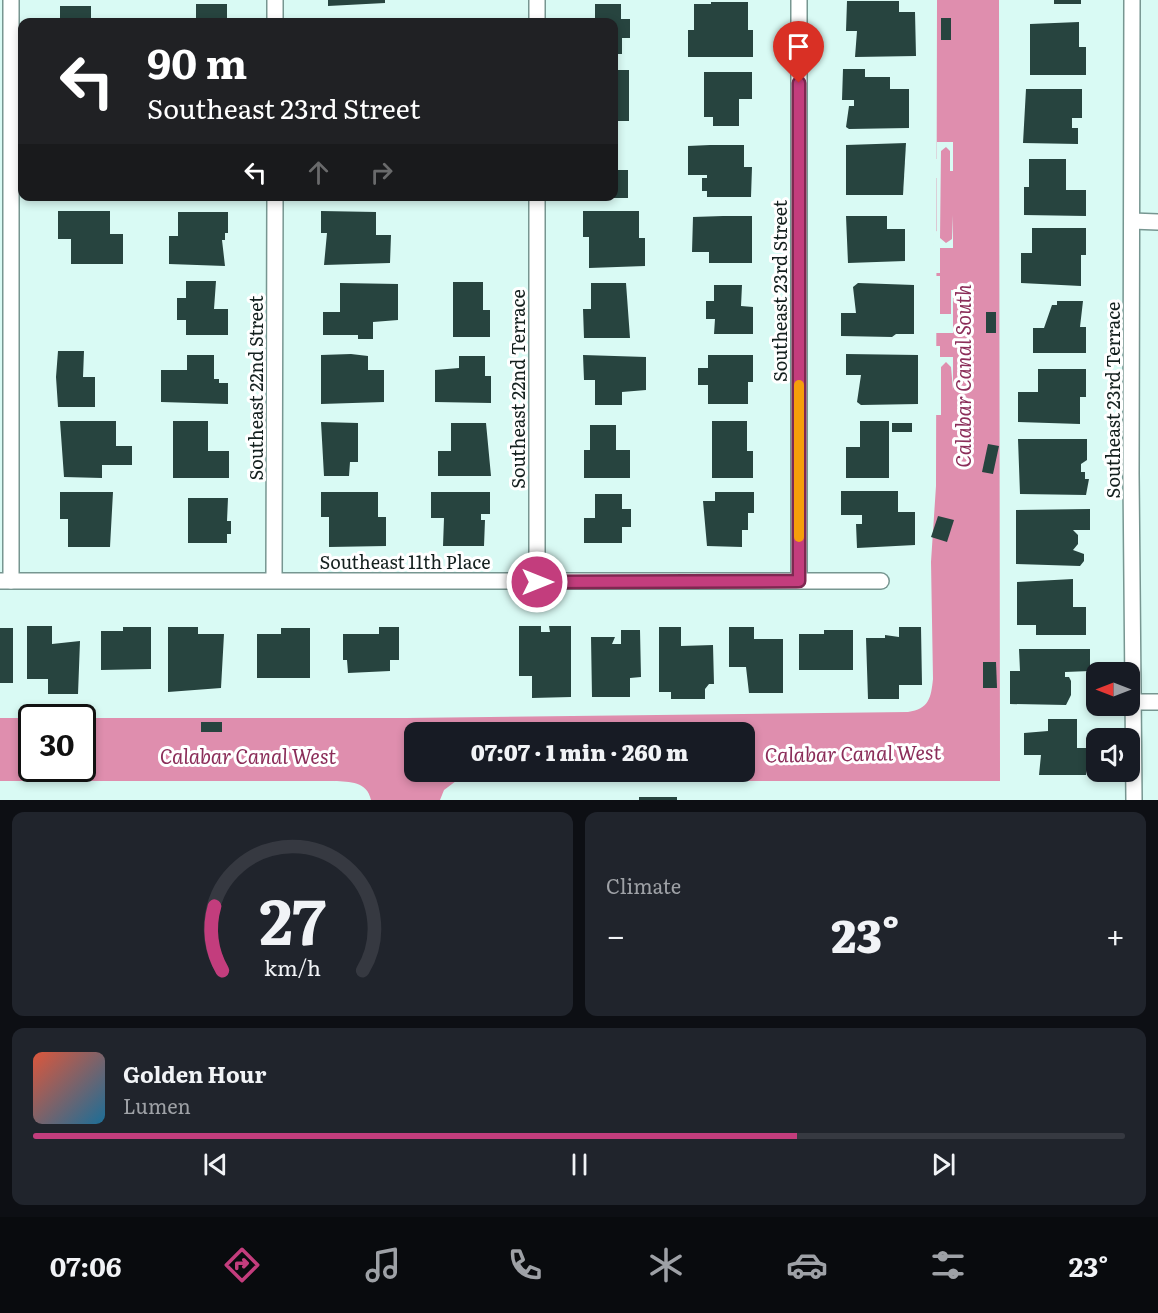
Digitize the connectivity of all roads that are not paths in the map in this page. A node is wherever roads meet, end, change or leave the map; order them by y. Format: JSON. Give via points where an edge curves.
{"nodes":[{"id":1,"x":12,"y":0,"type":"edge"},
{"id":2,"x":275,"y":0,"type":"edge"},
{"id":3,"x":537,"y":0,"type":"edge"},
{"id":4,"x":799,"y":0,"type":"edge"},
{"id":5,"x":1132,"y":0,"type":"edge"},
{"id":6,"x":275,"y":18,"type":"edge"},
{"id":7,"x":537,"y":18,"type":"edge"},
{"id":8,"x":275,"y":201,"type":"edge"},
{"id":9,"x":537,"y":201,"type":"edge"},
{"id":10,"x":1132,"y":221,"type":"junction"},
{"id":11,"x":1158,"y":222,"type":"edge"},
{"id":12,"x":274,"y":579,"type":"junction"},
{"id":13,"x":5,"y":581,"type":"edge"},
{"id":14,"x":799,"y":581,"type":"junction"},
{"id":15,"x":881,"y":581,"type":"dead end"},
{"id":16,"x":537,"y":582,"type":"junction"},
{"id":17,"x":1134,"y":662,"type":"edge"},
{"id":18,"x":1140,"y":702,"type":"edge"},
{"id":19,"x":1158,"y":702,"type":"edge"},
{"id":20,"x":1134,"y":716,"type":"edge"},
{"id":21,"x":1134,"y":800,"type":"edge"}],
"edges":[{"from":1,"to":13,"type":"street"},
{"from":2,"to":6,"type":"street"},
{"from":3,"to":7,"type":"street"},
{"from":4,"to":14,"type":"street","name":"Southeast 23rd Street"},
{"from":5,"to":10,"type":"street","name":"Southeast 23rd Terrace"},
{"from":8,"to":12,"type":"street","name":"Southeast 22nd Street"},
{"from":9,"to":16,"type":"street","name":"Southeast 22nd Terrace"},
{"from":10,"to":11,"type":"street"},
{"from":10,"to":17,"type":"street","name":"Southeast 23rd Terrace"},
{"from":12,"to":13,"type":"street","name":"Southeast 11th Place"},
{"from":12,"to":16,"type":"street","name":"Southeast 11th Place"},
{"from":14,"to":15,"type":"street","name":"Southeast 11th Place"},
{"from":14,"to":16,"type":"street","name":"Southeast 11th Place"},
{"from":18,"to":19,"type":"street"},
{"from":20,"to":21,"type":"street","name":"Southeast 23rd Terrace"}]}
